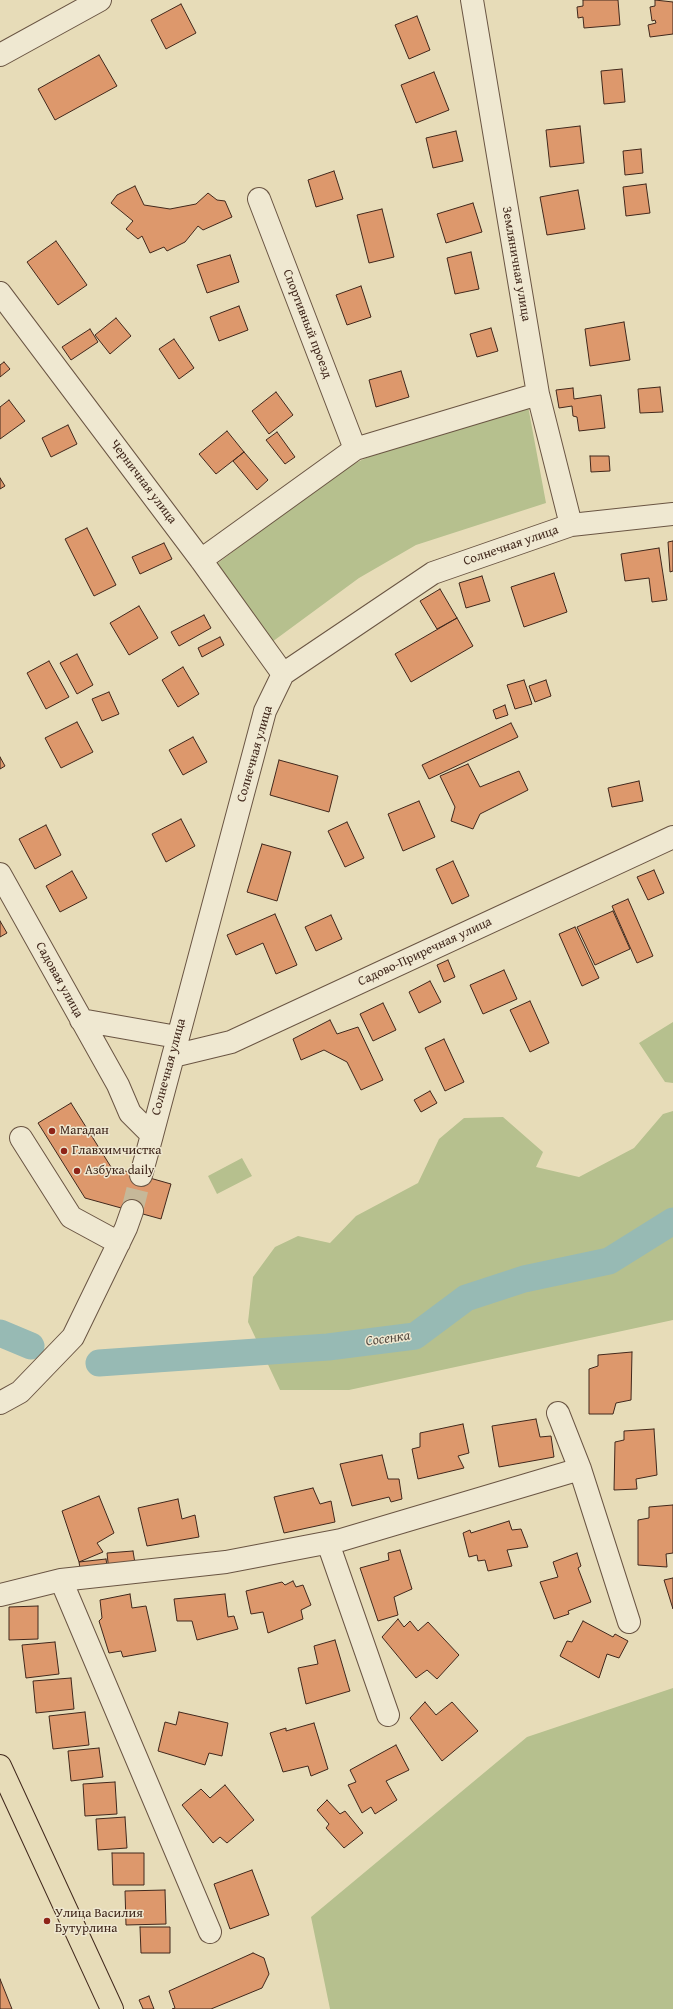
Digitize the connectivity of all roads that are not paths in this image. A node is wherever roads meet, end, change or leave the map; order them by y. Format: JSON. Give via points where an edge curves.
{"nodes":[{"id":1,"x":100,"y":0,"type":"edge"},
{"id":2,"x":472,"y":0,"type":"edge"},
{"id":3,"x":0,"y":55,"type":"edge"},
{"id":4,"x":259,"y":199,"type":"dead end"},
{"id":5,"x":0,"y":292,"type":"edge"},
{"id":6,"x":538,"y":394,"type":"junction"},
{"id":7,"x":355,"y":449,"type":"junction"},
{"id":8,"x":673,"y":514,"type":"edge"},
{"id":9,"x":571,"y":525,"type":"junction"},
{"id":10,"x":201,"y":560,"type":"junction"},
{"id":11,"x":283,"y":674,"type":"junction"},
{"id":12,"x":673,"y":837,"type":"edge"},
{"id":13,"x":0,"y":874,"type":"edge"},
{"id":14,"x":81,"y":1020,"type":"junction"},
{"id":15,"x":175,"y":1046,"type":"junction"},
{"id":16,"x":152,"y":1135,"type":"junction"},
{"id":17,"x":21,"y":1138,"type":"dead end"},
{"id":18,"x":141,"y":1175,"type":"tunnel mouth"},
{"id":19,"x":132,"y":1211,"type":"tunnel mouth"},
{"id":20,"x":119,"y":1243,"type":"junction"},
{"id":21,"x":0,"y":1403,"type":"edge"},
{"id":22,"x":558,"y":1413,"type":"dead end"},
{"id":23,"x":580,"y":1469,"type":"junction"},
{"id":24,"x":328,"y":1543,"type":"junction"},
{"id":25,"x":61,"y":1580,"type":"junction"},
{"id":26,"x":0,"y":1595,"type":"edge"},
{"id":27,"x":629,"y":1622,"type":"dead end"},
{"id":28,"x":388,"y":1715,"type":"dead end"},
{"id":29,"x":0,"y":1766,"type":"edge"},
{"id":30,"x":210,"y":1932,"type":"dead end"},
{"id":31,"x":112,"y":2009,"type":"edge"}],
"edges":[{"from":1,"to":3,"type":"street"},
{"from":2,"to":6,"type":"street","name":"Земляничная улица"},
{"from":4,"to":7,"type":"street","name":"Спортивный проезд"},
{"from":5,"to":10,"type":"street","name":"Черничная улица"},
{"from":6,"to":7,"type":"street"},
{"from":6,"to":9,"type":"street","name":"Земляничная улица"},
{"from":7,"to":10,"type":"street"},
{"from":8,"to":9,"type":"street","name":"Солнечная улица"},
{"from":9,"to":11,"type":"street","name":"Солнечная улица","via":[[433,573]]},
{"from":10,"to":11,"type":"street","name":"Черничная улица"},
{"from":11,"to":15,"type":"street","name":"Солнечная улица","via":[[266,712]]},
{"from":12,"to":15,"type":"street","name":"Садово-Приречная улица","via":[[231,1042]]},
{"from":13,"to":14,"type":"street","name":"Садовая улица"},
{"from":14,"to":15,"type":"street"},
{"from":14,"to":16,"type":"street","name":"Садовая улица","via":[[130,1113]]},
{"from":15,"to":16,"type":"street","name":"Солнечная улица"},
{"from":16,"to":18,"type":"street","name":"Солнечная улица"},
{"from":17,"to":20,"type":"street","via":[[71,1217]]},
{"from":19,"to":20,"type":"street"},
{"from":20,"to":21,"type":"street","via":[[73,1337],[20,1392]]},
{"from":22,"to":23,"type":"street"},
{"from":23,"to":24,"type":"street"},
{"from":23,"to":27,"type":"street"},
{"from":24,"to":25,"type":"street","via":[[226,1562]]},
{"from":24,"to":28,"type":"street"},
{"from":25,"to":26,"type":"street"},
{"from":25,"to":30,"type":"street"},
{"from":29,"to":31,"type":"main road"}]}
